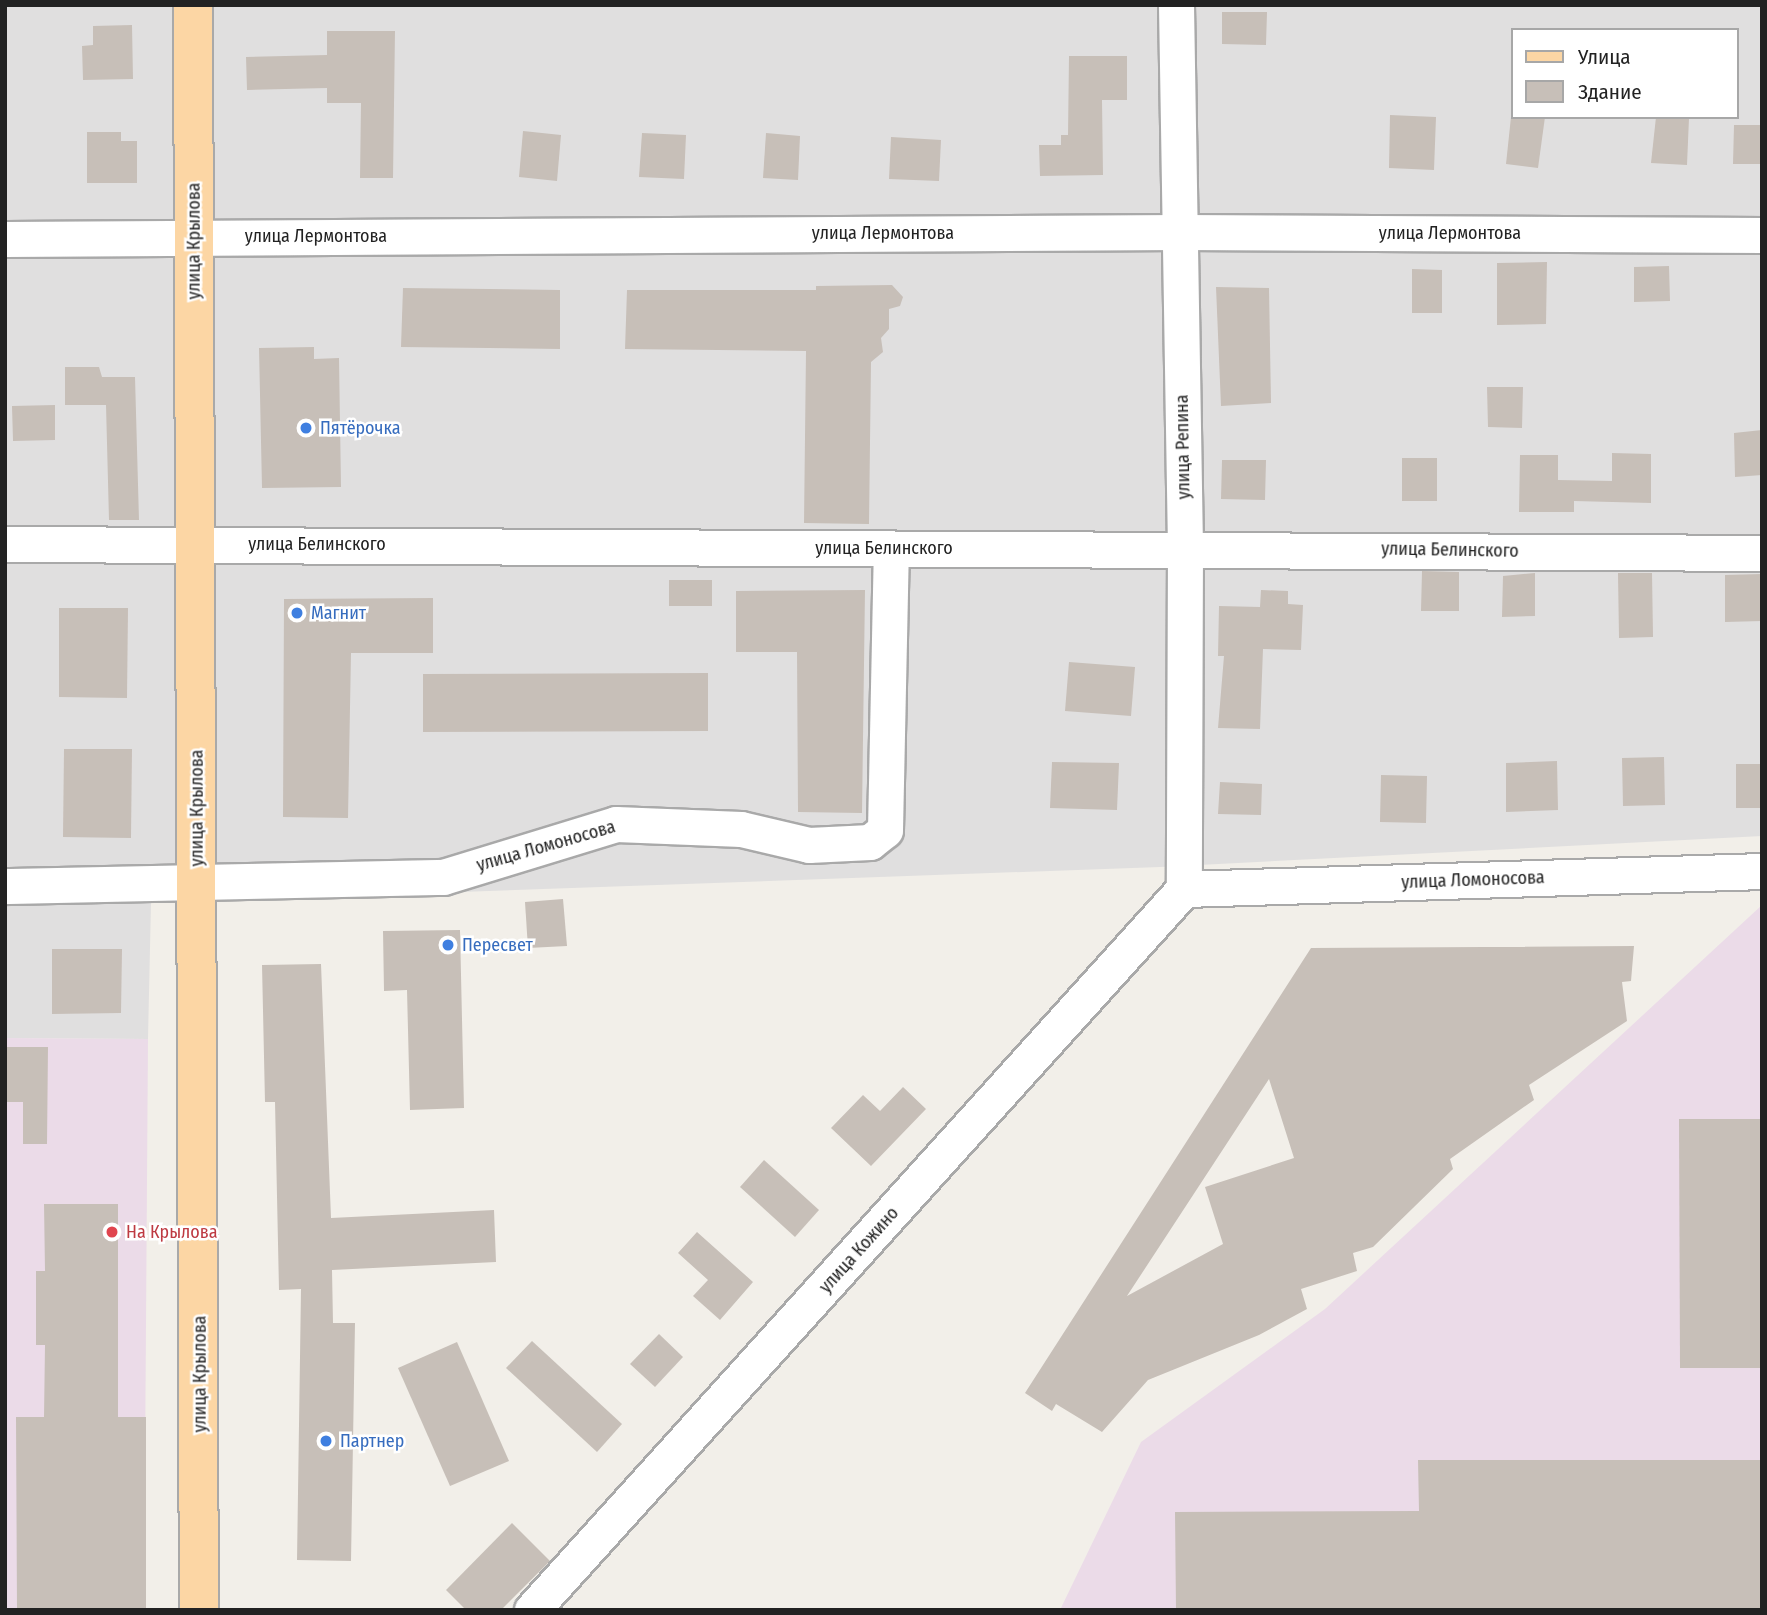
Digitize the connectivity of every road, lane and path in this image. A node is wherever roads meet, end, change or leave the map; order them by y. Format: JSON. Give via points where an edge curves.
{"nodes":[{"id":1,"x":193,"y":5,"type":"edge"},
{"id":2,"x":1176,"y":5,"type":"edge"},
{"id":3,"x":1181,"y":232,"type":"junction"},
{"id":4,"x":1762,"y":234,"type":"edge"},
{"id":5,"x":194,"y":236,"type":"junction"},
{"id":6,"x":5,"y":239,"type":"edge"},
{"id":7,"x":196,"y":543,"type":"junction"},
{"id":8,"x":5,"y":544,"type":"edge"},
{"id":9,"x":1185,"y":547,"type":"junction"},
{"id":10,"x":891,"y":549,"type":"junction"},
{"id":11,"x":1762,"y":553,"type":"edge"},
{"id":12,"x":1762,"y":871,"type":"edge"},
{"id":13,"x":197,"y":881,"type":"junction"},
{"id":14,"x":5,"y":886,"type":"edge"},
{"id":15,"x":1184,"y":889,"type":"junction"},
{"id":16,"x":199,"y":1610,"type":"edge"},
{"id":17,"x":532,"y":1610,"type":"edge"}],
"edges":[{"from":1,"to":5,"type":"main road","name":"улица Крылова"},
{"from":2,"to":3,"type":"street","name":"улица Репина"},
{"from":3,"to":4,"type":"street","name":"улица Лермонтова"},
{"from":3,"to":5,"type":"street","name":"улица Лермонтова"},
{"from":3,"to":9,"type":"street","name":"улица Репина"},
{"from":5,"to":6,"type":"street","name":"улица Лермонтова"},
{"from":5,"to":7,"type":"main road","name":"улица Крылова"},
{"from":7,"to":8,"type":"street","name":"улица Белинского"},
{"from":7,"to":10,"type":"street","name":"улица Белинского"},
{"from":7,"to":13,"type":"main road","name":"улица Крылова"},
{"from":9,"to":10,"type":"street","name":"улица Белинского"},
{"from":9,"to":11,"type":"street","name":"улица Белинского"},
{"from":9,"to":15,"type":"street","name":"улица Репина"},
{"from":10,"to":13,"type":"street","name":"улица Ломоносова","via":[[885,830],[870,842],[809,845],[741,829],[617,824],[443,877]]},
{"from":12,"to":15,"type":"street","name":"улица Ломоносова"},
{"from":13,"to":14,"type":"street","name":"улица Ломоносова"},
{"from":13,"to":16,"type":"main road","name":"улица Крылова"},
{"from":15,"to":17,"type":"street","name":"улица Кожино"}]}
